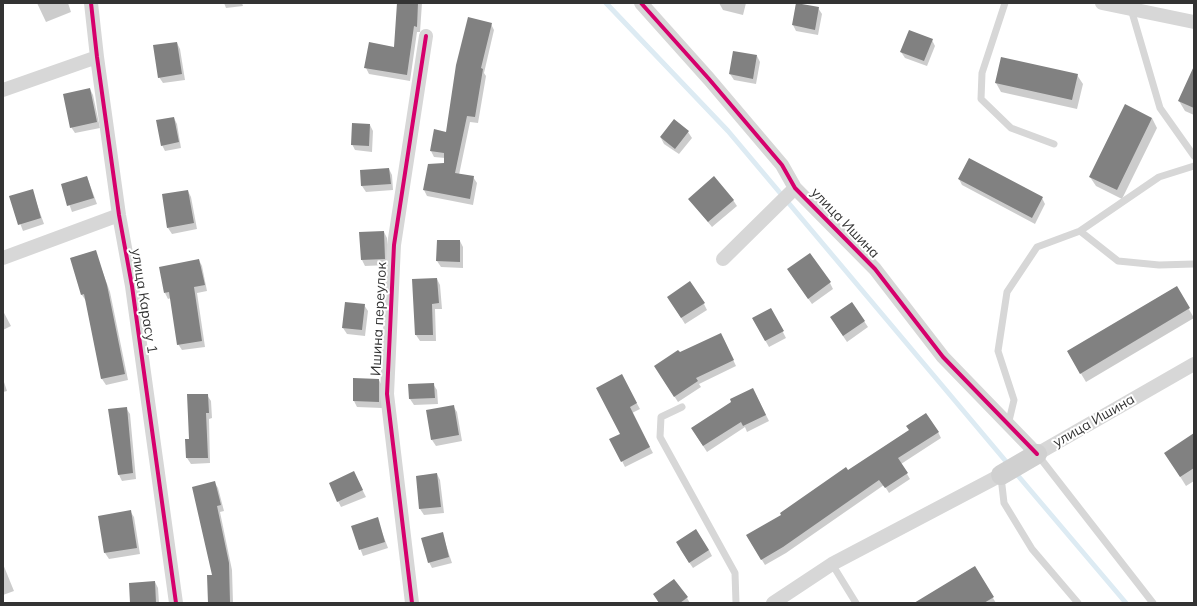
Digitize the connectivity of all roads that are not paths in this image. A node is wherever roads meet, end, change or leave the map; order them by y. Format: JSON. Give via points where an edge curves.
{"nodes":[{"id":1,"x":91,"y":3,"type":"edge"},
{"id":2,"x":640,"y":3,"type":"edge"},
{"id":3,"x":1005,"y":3,"type":"edge"},
{"id":4,"x":1102,"y":3,"type":"edge"},
{"id":5,"x":1131,"y":9,"type":"junction"},
{"id":6,"x":1194,"y":22,"type":"edge"},
{"id":7,"x":426,"y":36,"type":"dead end"},
{"id":8,"x":96,"y":57,"type":"junction"},
{"id":9,"x":5,"y":89,"type":"edge"},
{"id":10,"x":1054,"y":144,"type":"dead end"},
{"id":11,"x":1194,"y":156,"type":"edge"},
{"id":12,"x":1194,"y":166,"type":"edge"},
{"id":13,"x":795,"y":188,"type":"junction"},
{"id":14,"x":119,"y":215,"type":"junction"},
{"id":15,"x":1080,"y":231,"type":"junction"},
{"id":16,"x":3,"y":258,"type":"edge"},
{"id":17,"x":723,"y":259,"type":"dead end"},
{"id":18,"x":1194,"y":264,"type":"edge"},
{"id":19,"x":1194,"y":364,"type":"edge"},
{"id":20,"x":682,"y":407,"type":"dead end"},
{"id":21,"x":1008,"y":425,"type":"junction"},
{"id":22,"x":1037,"y":454,"type":"junction"},
{"id":23,"x":1001,"y":475,"type":"junction"},
{"id":24,"x":832,"y":564,"type":"junction"},
{"id":25,"x":176,"y":603,"type":"edge"},
{"id":26,"x":412,"y":603,"type":"edge"},
{"id":27,"x":736,"y":603,"type":"edge"},
{"id":28,"x":773,"y":603,"type":"edge"},
{"id":29,"x":856,"y":603,"type":"edge"},
{"id":30,"x":1078,"y":603,"type":"edge"},
{"id":31,"x":1153,"y":603,"type":"edge"}],
"edges":[{"from":1,"to":8,"type":"street","name":"улица Карасу 1"},
{"from":2,"to":13,"type":"street","name":"улица Ишина","via":[[709,79],[777,160]]},
{"from":3,"to":10,"type":"lane","via":[[982,73],[981,99],[1011,128]]},
{"from":4,"to":5,"type":"street"},
{"from":5,"to":6,"type":"street"},
{"from":5,"to":11,"type":"lane","via":[[1160,108]]},
{"from":7,"to":26,"type":"street","name":"Ишина переулок","via":[[394,245],[387,394]]},
{"from":8,"to":9,"type":"street"},
{"from":8,"to":14,"type":"street","name":"улица Карасу 1"},
{"from":12,"to":15,"type":"lane","via":[[1159,177]]},
{"from":13,"to":17,"type":"street"},
{"from":13,"to":21,"type":"street","name":"улица Ишина","via":[[875,269],[942,357]]},
{"from":14,"to":16,"type":"street"},
{"from":14,"to":25,"type":"street","name":"улица Карасу 1","via":[[132,286]]},
{"from":15,"to":18,"type":"lane","via":[[1118,261]]},
{"from":15,"to":21,"type":"lane","via":[[1037,246],[1007,292],[998,351],[1014,400]]},
{"from":19,"to":22,"type":"street","name":"улица Ишина"},
{"from":20,"to":27,"type":"lane","via":[[661,417],[660,436],[735,573]]},
{"from":21,"to":22,"type":"street","name":"улица Ишина"},
{"from":22,"to":23,"type":"street"},
{"from":22,"to":31,"type":"lane"},
{"from":23,"to":24,"type":"street"},
{"from":23,"to":30,"type":"lane","via":[[1004,503],[1032,549]]},
{"from":24,"to":28,"type":"street"},
{"from":24,"to":29,"type":"lane"}]}
